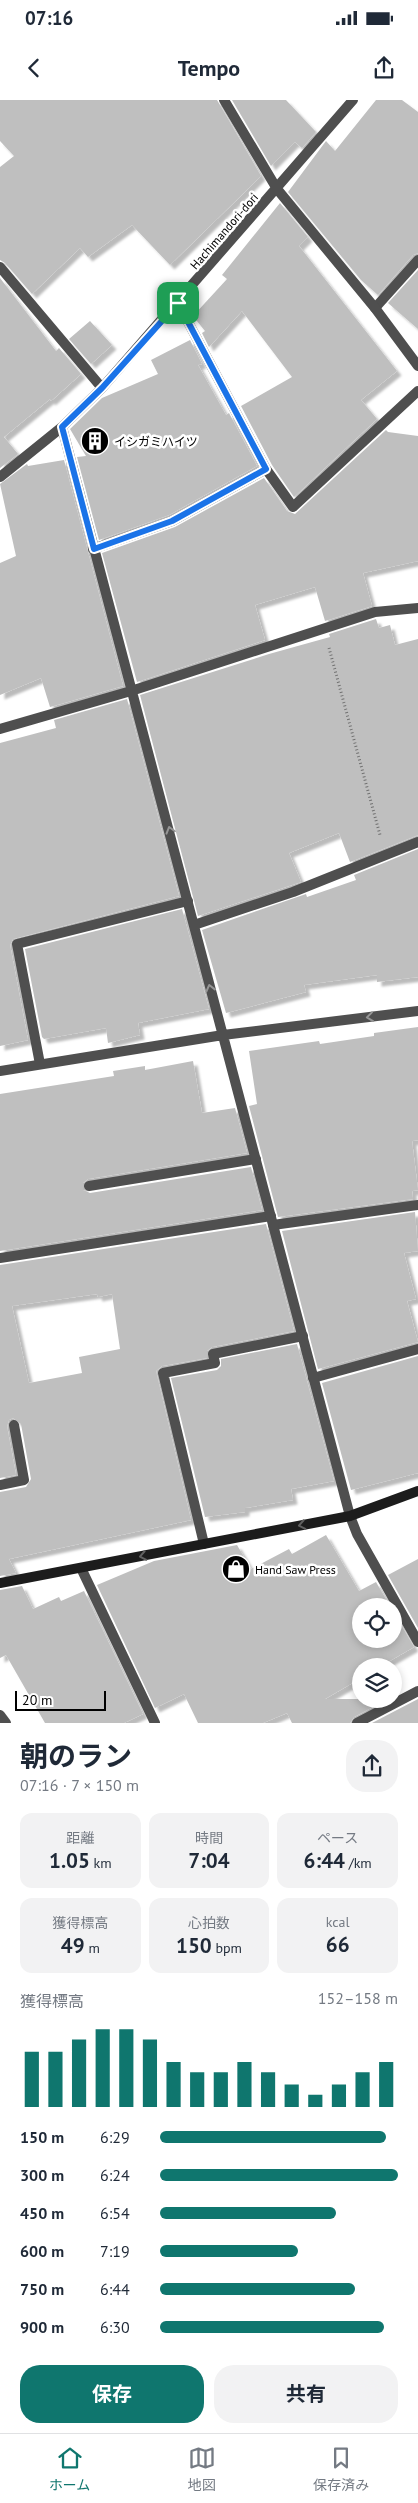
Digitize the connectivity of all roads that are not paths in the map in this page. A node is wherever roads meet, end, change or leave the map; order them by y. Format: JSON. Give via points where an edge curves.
{"nodes":[{"id":1,"x":224,"y":100,"type":"edge"},
{"id":2,"x":353,"y":100,"type":"edge"},
{"id":3,"x":277,"y":189,"type":"junction"},
{"id":4,"x":418,"y":260,"type":"edge"},
{"id":5,"x":0,"y":267,"type":"edge"},
{"id":6,"x":178,"y":303,"type":"junction"},
{"id":7,"x":375,"y":308,"type":"junction"},
{"id":8,"x":418,"y":366,"type":"edge"},
{"id":9,"x":102,"y":388,"type":"junction"},
{"id":10,"x":418,"y":391,"type":"edge"},
{"id":11,"x":62,"y":427,"type":"junction"},
{"id":12,"x":266,"y":469,"type":"junction"},
{"id":13,"x":0,"y":477,"type":"edge"},
{"id":14,"x":94,"y":549,"type":"junction"},
{"id":15,"x":418,"y":608,"type":"edge"},
{"id":16,"x":131,"y":691,"type":"junction"},
{"id":17,"x":0,"y":729,"type":"edge"},
{"id":18,"x":418,"y":842,"type":"edge"},
{"id":19,"x":188,"y":901,"type":"junction"},
{"id":20,"x":194,"y":925,"type":"junction"},
{"id":21,"x":418,"y":1012,"type":"edge"},
{"id":22,"x":223,"y":1035,"type":"junction"},
{"id":23,"x":40,"y":1064,"type":"junction"},
{"id":24,"x":0,"y":1071,"type":"edge"},
{"id":25,"x":256,"y":1160,"type":"junction"},
{"id":26,"x":89,"y":1186,"type":"dead end"},
{"id":27,"x":418,"y":1204,"type":"edge"},
{"id":28,"x":272,"y":1220,"type":"junction"},
{"id":29,"x":0,"y":1258,"type":"edge"},
{"id":30,"x":303,"y":1336,"type":"junction"},
{"id":31,"x":418,"y":1349,"type":"edge"},
{"id":32,"x":314,"y":1378,"type":"junction"},
{"id":33,"x":14,"y":1425,"type":"dead end"},
{"id":34,"x":0,"y":1485,"type":"edge"},
{"id":35,"x":418,"y":1491,"type":"edge"},
{"id":36,"x":350,"y":1516,"type":"junction"},
{"id":37,"x":204,"y":1544,"type":"junction"},
{"id":38,"x":81,"y":1568,"type":"junction"},
{"id":39,"x":0,"y":1583,"type":"edge"},
{"id":40,"x":418,"y":1642,"type":"edge"},
{"id":41,"x":418,"y":1691,"type":"edge"},
{"id":42,"x":0,"y":1715,"type":"edge"},
{"id":43,"x":6,"y":1723,"type":"edge"},
{"id":44,"x":155,"y":1723,"type":"edge"},
{"id":45,"x":357,"y":1723,"type":"edge"}],
"edges":[{"from":1,"to":3,"type":"street"},
{"from":2,"to":3,"type":"street","name":"Hachimandori-dori"},
{"from":3,"to":6,"type":"street","name":"Hachimandori-dori"},
{"from":3,"to":7,"type":"street"},
{"from":4,"to":7,"type":"street"},
{"from":5,"to":9,"type":"street"},
{"from":6,"to":9,"type":"street","name":"Hachimandori-dori"},
{"from":6,"to":12,"type":"street"},
{"from":7,"to":8,"type":"street"},
{"from":9,"to":11,"type":"street","name":"Hachimandori-dori"},
{"from":10,"to":12,"type":"street","via":[[293,507]]},
{"from":11,"to":13,"type":"street","name":"Hachimandori-dori"},
{"from":11,"to":14,"type":"street"},
{"from":12,"to":14,"type":"street","via":[[172,521]]},
{"from":14,"to":16,"type":"street"},
{"from":15,"to":16,"type":"street","via":[[375,612]]},
{"from":16,"to":17,"type":"street"},
{"from":19,"to":16,"type":"street","one_way":true},
{"from":18,"to":20,"type":"street","via":[[293,892]]},
{"from":19,"to":20,"type":"street"},
{"from":19,"to":23,"type":"street","via":[[17,944]]},
{"from":22,"to":20,"type":"street","one_way":true},
{"from":21,"to":22,"type":"street","one_way":true},
{"from":22,"to":23,"type":"street"},
{"from":22,"to":25,"type":"street"},
{"from":23,"to":24,"type":"street"},
{"from":25,"to":26,"type":"street"},
{"from":25,"to":28,"type":"street"},
{"from":27,"to":28,"type":"street"},
{"from":28,"to":29,"type":"street"},
{"from":28,"to":30,"type":"street"},
{"from":30,"to":32,"type":"street"},
{"from":30,"to":37,"type":"street","via":[[214,1354],[215,1363],[163,1373]]},
{"from":31,"to":32,"type":"street"},
{"from":32,"to":36,"type":"street"},
{"from":33,"to":34,"type":"street","via":[[24,1480]]},
{"from":35,"to":36,"type":"street"},
{"from":36,"to":37,"type":"street","one_way":true},
{"from":36,"to":40,"type":"street"},
{"from":37,"to":38,"type":"street","one_way":true},
{"from":38,"to":39,"type":"street"},
{"from":38,"to":44,"type":"street"},
{"from":41,"to":45,"type":"street"},
{"from":42,"to":43,"type":"street"}]}
